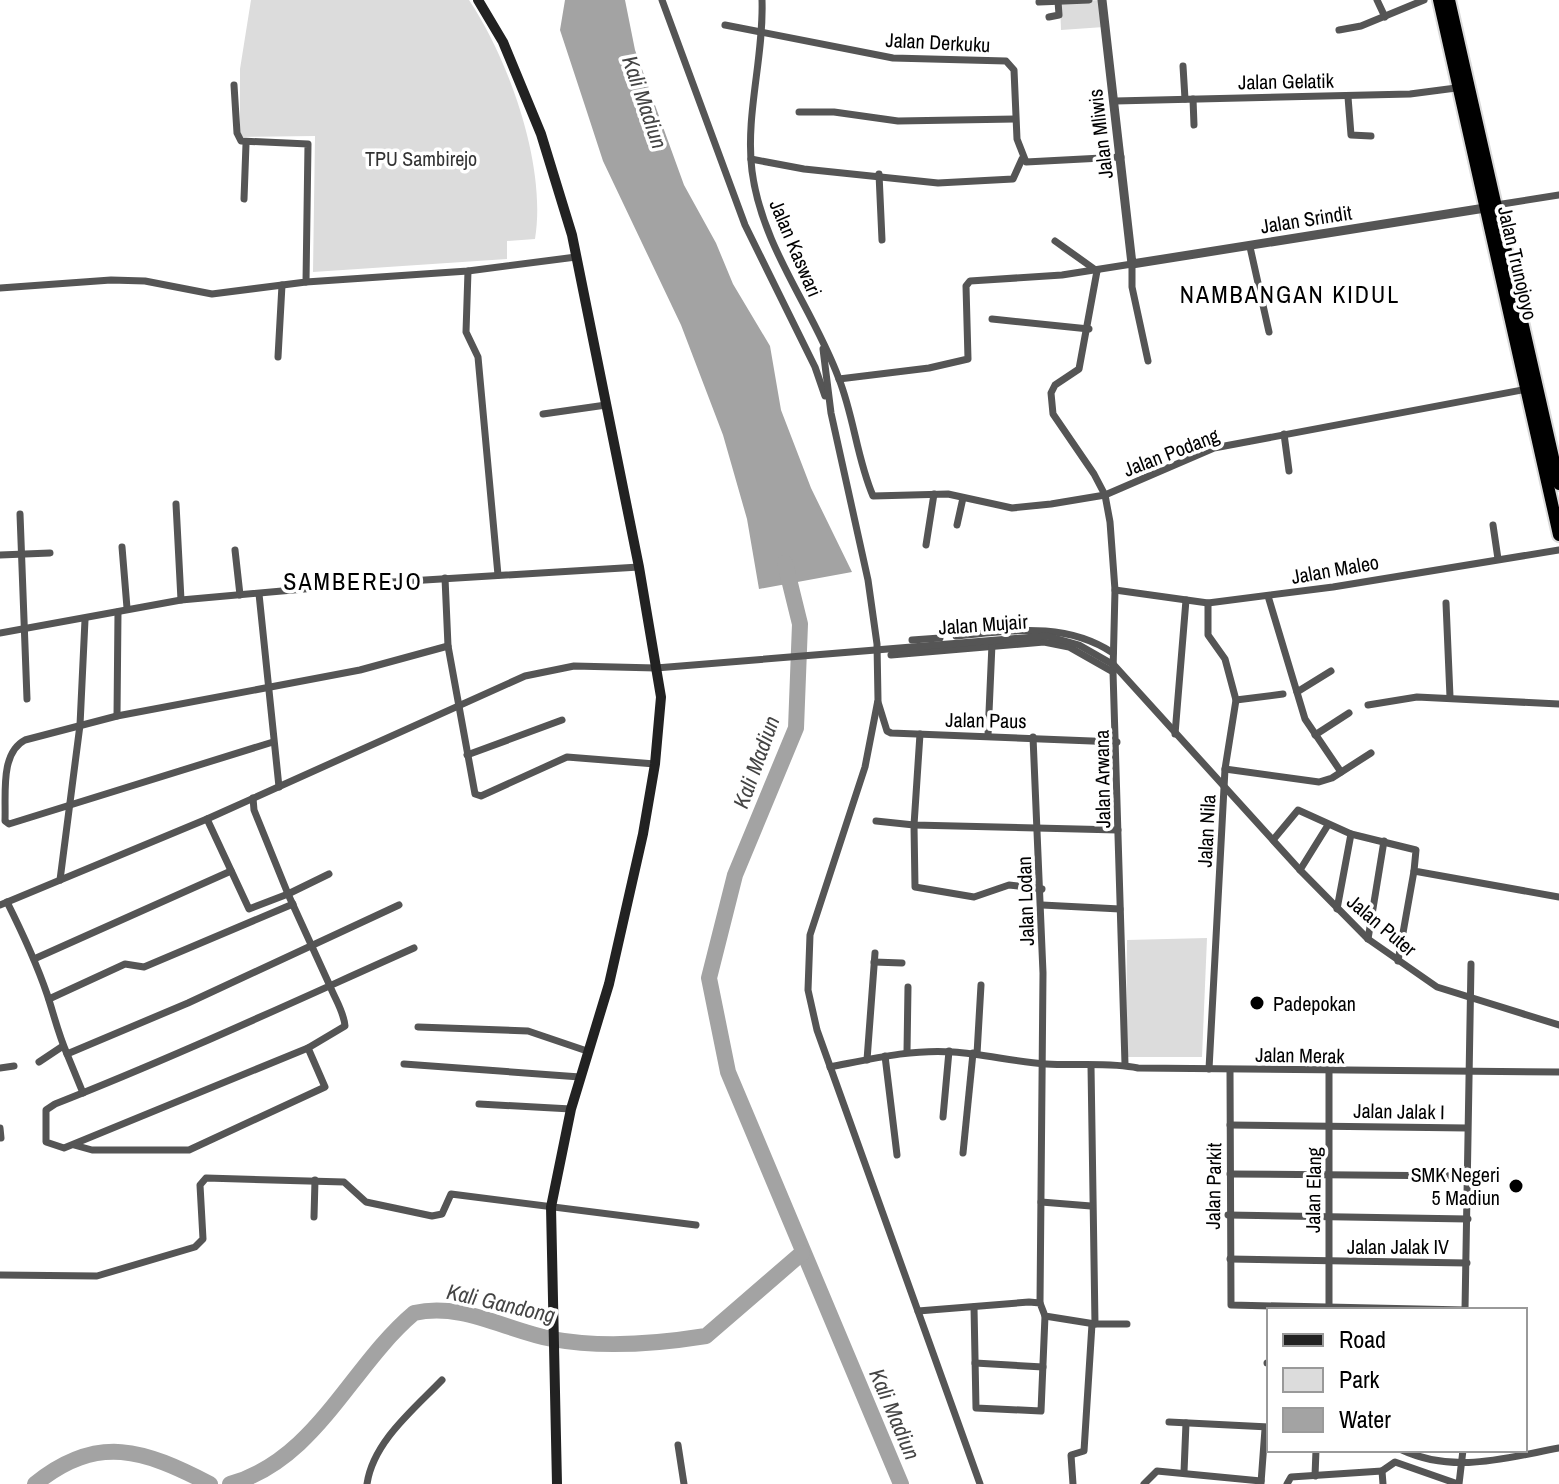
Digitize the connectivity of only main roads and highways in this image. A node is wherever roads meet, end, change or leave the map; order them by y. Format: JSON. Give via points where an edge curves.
{"nodes":[{"id":1,"x":478,"y":0,"type":"edge"},
{"id":2,"x":1439,"y":0,"type":"edge"},
{"id":3,"x":1449,"y":0,"type":"edge"},
{"id":4,"x":1491,"y":207,"type":"junction"},
{"id":5,"x":1558,"y":469,"type":"edge"},
{"id":6,"x":1559,"y":484,"type":"edge"},
{"id":7,"x":1559,"y":535,"type":"edge"},
{"id":8,"x":557,"y":1484,"type":"edge"}],
"edges":[{"from":1,"to":8,"type":"main road","via":[[503,42],[550,155],[576,257],[661,697],[655,764],[609,984],[571,1109],[551,1207]]},
{"from":2,"to":4,"type":"highway","name":"Jalan Trunojoyo","via":[[1456,88]]},
{"from":3,"to":4,"type":"highway","name":"Jalan Trunojoyo"},
{"from":4,"to":5,"type":"highway","name":"Jalan Trunojoyo"},
{"from":4,"to":7,"type":"highway","name":"Jalan Trunojoyo"},
{"from":5,"to":6,"type":"highway","name":"Jalan Trunojoyo"}]}
